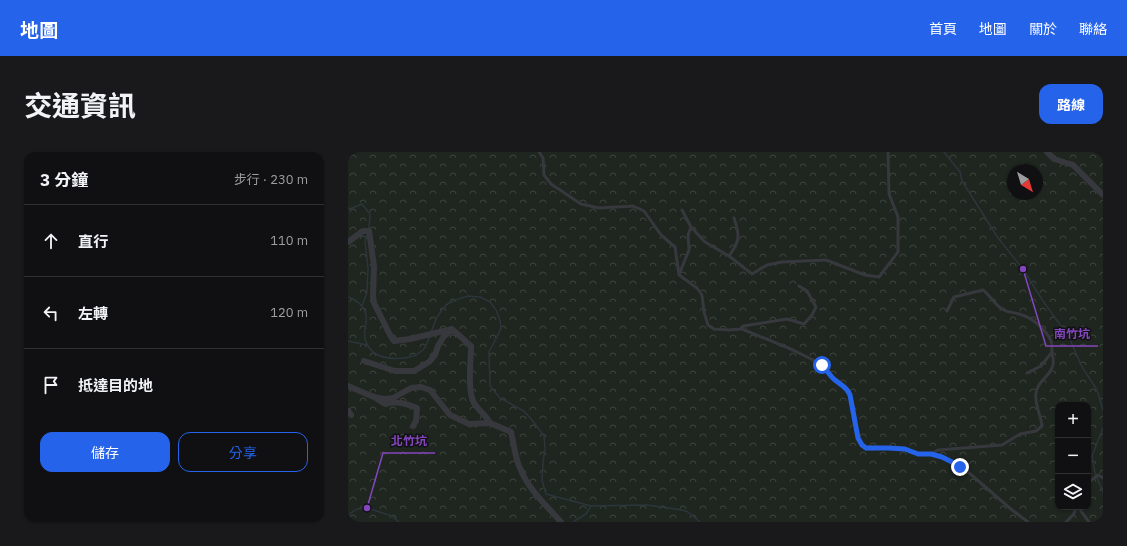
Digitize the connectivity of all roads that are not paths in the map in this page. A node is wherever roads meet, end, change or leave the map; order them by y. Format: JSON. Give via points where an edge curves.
{"nodes":[{"id":1,"x":539,"y":152,"type":"edge"},
{"id":2,"x":888,"y":152,"type":"edge"},
{"id":3,"x":1047,"y":152,"type":"edge"},
{"id":4,"x":1103,"y":195,"type":"edge"},
{"id":5,"x":682,"y":210,"type":"dead end"},
{"id":6,"x":734,"y":218,"type":"dead end"},
{"id":7,"x":691,"y":227,"type":"junction"},
{"id":8,"x":348,"y":242,"type":"edge"},
{"id":9,"x":729,"y":256,"type":"junction"},
{"id":10,"x":679,"y":275,"type":"junction"},
{"id":11,"x":800,"y":286,"type":"dead end"},
{"id":12,"x":947,"y":311,"type":"dead end"},
{"id":13,"x":452,"y":329,"type":"junction"},
{"id":14,"x":742,"y":329,"type":"junction"},
{"id":15,"x":1052,"y":352,"type":"junction"},
{"id":16,"x":364,"y":361,"type":"dead end"},
{"id":17,"x":1027,"y":373,"type":"dead end"},
{"id":18,"x":348,"y":386,"type":"edge"},
{"id":19,"x":374,"y":397,"type":"junction"},
{"id":20,"x":490,"y":423,"type":"junction"},
{"id":21,"x":413,"y":426,"type":"dead end"},
{"id":22,"x":931,"y":454,"type":"junction"},
{"id":23,"x":1103,"y":478,"type":"edge"},
{"id":24,"x":1091,"y":481,"type":"edge"},
{"id":25,"x":1076,"y":510,"type":"edge"},
{"id":26,"x":1079,"y":510,"type":"edge"},
{"id":27,"x":561,"y":522,"type":"edge"},
{"id":28,"x":1028,"y":522,"type":"edge"},
{"id":29,"x":1066,"y":522,"type":"edge"},
{"id":30,"x":1089,"y":522,"type":"edge"}],
"edges":[{"from":1,"to":10,"type":"lane","via":[[544,158],[544,175],[551,184],[581,204],[599,208],[633,206],[644,211],[661,235],[675,247]]},
{"from":2,"to":9,"type":"lane","via":[[889,194],[898,218],[898,252],[879,276],[865,275],[826,260],[782,262],[752,274]]},
{"from":3,"to":4,"type":"street","via":[[1054,159],[1073,165]]},
{"from":5,"to":7,"type":"lane"},
{"from":6,"to":9,"type":"lane","via":[[739,232],[736,246]]},
{"from":7,"to":9,"type":"lane","via":[[705,242]]},
{"from":7,"to":10,"type":"lane","via":[[688,235],[689,250]]},
{"from":8,"to":13,"type":"street","via":[[366,231],[374,266],[374,302],[394,341]]},
{"from":10,"to":14,"type":"lane","via":[[697,288],[702,295],[708,325],[714,329]]},
{"from":11,"to":14,"type":"lane","via":[[807,291],[816,307],[804,324],[787,319],[743,326]]},
{"from":12,"to":15,"type":"lane","via":[[954,297],[983,290],[1001,309],[1023,315],[1036,322],[1052,342]]},
{"from":13,"to":16,"type":"street","via":[[444,336],[429,362],[414,371],[395,371]]},
{"from":13,"to":20,"type":"street","via":[[471,346],[471,394],[474,404]]},
{"from":14,"to":22,"type":"lane","via":[[822,365],[833,379],[844,386],[849,391],[858,438],[866,448],[905,449],[918,454]]},
{"from":15,"to":17,"type":"lane","via":[[1041,366]]},
{"from":15,"to":22,"type":"lane","via":[[1051,371],[1036,392],[1042,426],[1036,431],[1020,434],[1002,445],[938,450]]},
{"from":18,"to":19,"type":"street"},
{"from":19,"to":20,"type":"street","via":[[393,398],[411,388],[421,387],[430,390],[450,415],[469,424]]},
{"from":19,"to":21,"type":"street","via":[[385,404],[395,402],[417,408]]},
{"from":20,"to":27,"type":"street","via":[[511,432],[519,467],[525,480]]},
{"from":22,"to":28,"type":"lane","via":[[942,457],[968,472]]},
{"from":23,"to":24,"type":"lane","via":[[1098,475]]},
{"from":25,"to":29,"type":"lane"},
{"from":26,"to":30,"type":"lane"}]}
